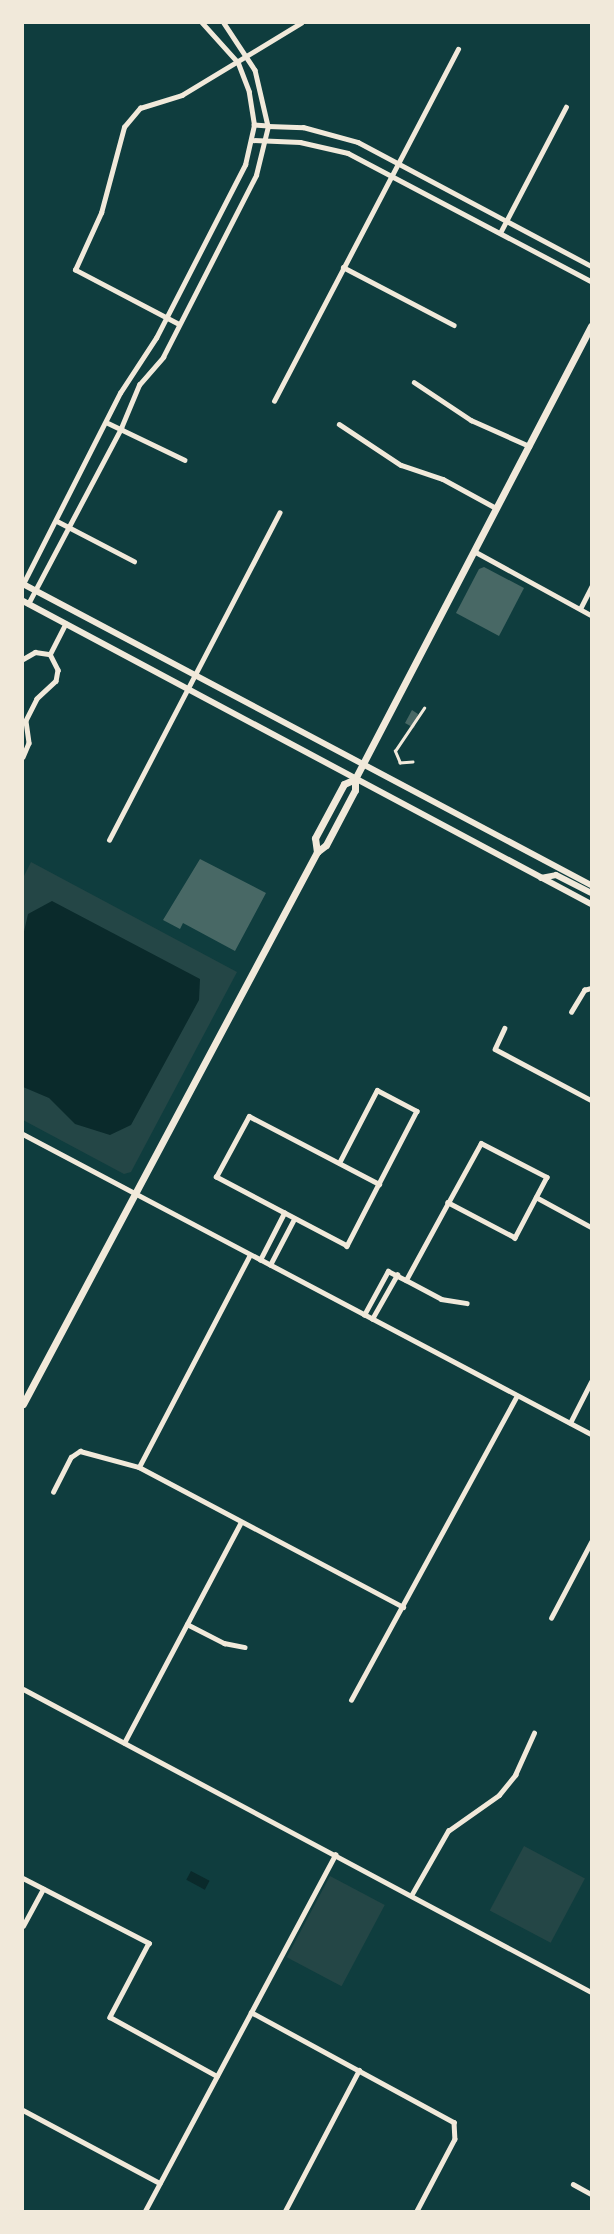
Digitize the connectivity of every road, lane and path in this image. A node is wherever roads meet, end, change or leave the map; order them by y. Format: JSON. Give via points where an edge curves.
{"nodes":[{"id":1,"x":202,"y":23,"type":"edge"},
{"id":2,"x":224,"y":23,"type":"edge"},
{"id":3,"x":301,"y":23,"type":"edge"},
{"id":4,"x":458,"y":48,"type":"dead end"},
{"id":5,"x":249,"y":56,"type":"junction"},
{"id":6,"x":238,"y":62,"type":"junction"},
{"id":7,"x":566,"y":107,"type":"dead end"},
{"id":8,"x":254,"y":125,"type":"junction"},
{"id":9,"x":268,"y":126,"type":"junction"},
{"id":10,"x":251,"y":140,"type":"junction"},
{"id":11,"x":266,"y":140,"type":"junction"},
{"id":12,"x":398,"y":163,"type":"junction"},
{"id":13,"x":392,"y":175,"type":"junction"},
{"id":14,"x":506,"y":221,"type":"junction"},
{"id":15,"x":500,"y":233,"type":"junction"},
{"id":16,"x":591,"y":265,"type":"edge"},
{"id":17,"x":343,"y":267,"type":"junction"},
{"id":18,"x":591,"y":281,"type":"edge"},
{"id":19,"x":166,"y":317,"type":"junction"},
{"id":20,"x":178,"y":324,"type":"junction"},
{"id":21,"x":454,"y":325,"type":"dead end"},
{"id":22,"x":591,"y":326,"type":"edge"},
{"id":23,"x":414,"y":382,"type":"dead end"},
{"id":24,"x":274,"y":401,"type":"dead end"},
{"id":25,"x":107,"y":423,"type":"junction"},
{"id":26,"x":339,"y":425,"type":"dead end"},
{"id":27,"x":121,"y":428,"type":"junction"},
{"id":28,"x":530,"y":446,"type":"junction"},
{"id":29,"x":185,"y":460,"type":"dead end"},
{"id":30,"x":496,"y":509,"type":"junction"},
{"id":31,"x":279,"y":513,"type":"dead end"},
{"id":32,"x":56,"y":521,"type":"junction"},
{"id":33,"x":69,"y":526,"type":"junction"},
{"id":34,"x":474,"y":551,"type":"junction"},
{"id":35,"x":134,"y":561,"type":"dead end"},
{"id":36,"x":23,"y":584,"type":"edge"},
{"id":37,"x":591,"y":587,"type":"edge"},
{"id":38,"x":35,"y":590,"type":"junction"},
{"id":39,"x":25,"y":603,"type":"edge"},
{"id":40,"x":580,"y":608,"type":"junction"},
{"id":41,"x":591,"y":615,"type":"edge"},
{"id":42,"x":65,"y":624,"type":"junction"},
{"id":43,"x":50,"y":654,"type":"junction"},
{"id":44,"x":23,"y":659,"type":"edge"},
{"id":45,"x":197,"y":675,"type":"junction"},
{"id":46,"x":189,"y":689,"type":"junction"},
{"id":47,"x":424,"y":708,"type":"dead end"},
{"id":48,"x":23,"y":757,"type":"edge"},
{"id":49,"x":413,"y":762,"type":"dead end"},
{"id":50,"x":363,"y":764,"type":"junction"},
{"id":51,"x":355,"y":779,"type":"junction"},
{"id":52,"x":109,"y":840,"type":"dead end"},
{"id":53,"x":317,"y":852,"type":"junction"},
{"id":54,"x":541,"y":878,"type":"junction"},
{"id":55,"x":591,"y":885,"type":"edge"},
{"id":56,"x":591,"y":893,"type":"edge"},
{"id":57,"x":591,"y":904,"type":"edge"},
{"id":58,"x":591,"y":988,"type":"edge"},
{"id":59,"x":571,"y":1012,"type":"dead end"},
{"id":60,"x":505,"y":1028,"type":"dead end"},
{"id":61,"x":591,"y":1100,"type":"edge"},
{"id":62,"x":23,"y":1134,"type":"edge"},
{"id":63,"x":339,"y":1163,"type":"junction"},
{"id":64,"x":379,"y":1184,"type":"junction"},
{"id":65,"x":134,"y":1194,"type":"junction"},
{"id":66,"x":536,"y":1197,"type":"junction"},
{"id":67,"x":448,"y":1203,"type":"junction"},
{"id":68,"x":284,"y":1213,"type":"junction"},
{"id":69,"x":294,"y":1219,"type":"junction"},
{"id":70,"x":591,"y":1227,"type":"edge"},
{"id":71,"x":250,"y":1255,"type":"junction"},
{"id":72,"x":260,"y":1260,"type":"junction"},
{"id":73,"x":270,"y":1265,"type":"junction"},
{"id":74,"x":397,"y":1275,"type":"junction"},
{"id":75,"x":406,"y":1280,"type":"junction"},
{"id":76,"x":467,"y":1303,"type":"dead end"},
{"id":77,"x":364,"y":1315,"type":"junction"},
{"id":78,"x":372,"y":1319,"type":"junction"},
{"id":79,"x":591,"y":1382,"type":"edge"},
{"id":80,"x":25,"y":1394,"type":"edge"},
{"id":81,"x":517,"y":1396,"type":"junction"},
{"id":82,"x":23,"y":1404,"type":"edge"},
{"id":83,"x":570,"y":1423,"type":"junction"},
{"id":84,"x":591,"y":1434,"type":"edge"},
{"id":85,"x":139,"y":1467,"type":"junction"},
{"id":86,"x":53,"y":1492,"type":"dead end"},
{"id":87,"x":240,"y":1524,"type":"junction"},
{"id":88,"x":591,"y":1542,"type":"edge"},
{"id":89,"x":589,"y":1553,"type":"edge"},
{"id":90,"x":403,"y":1606,"type":"junction"},
{"id":91,"x":551,"y":1618,"type":"dead end"},
{"id":92,"x":187,"y":1624,"type":"junction"},
{"id":93,"x":245,"y":1647,"type":"dead end"},
{"id":94,"x":23,"y":1689,"type":"edge"},
{"id":95,"x":351,"y":1700,"type":"dead end"},
{"id":96,"x":534,"y":1733,"type":"dead end"},
{"id":97,"x":124,"y":1743,"type":"junction"},
{"id":98,"x":336,"y":1854,"type":"junction"},
{"id":99,"x":23,"y":1878,"type":"edge"},
{"id":100,"x":43,"y":1889,"type":"junction"},
{"id":101,"x":412,"y":1894,"type":"junction"},
{"id":102,"x":23,"y":1926,"type":"edge"},
{"id":103,"x":591,"y":1992,"type":"edge"},
{"id":104,"x":251,"y":2012,"type":"junction"},
{"id":105,"x":359,"y":2070,"type":"junction"},
{"id":106,"x":216,"y":2076,"type":"junction"},
{"id":107,"x":23,"y":2110,"type":"edge"},
{"id":108,"x":160,"y":2183,"type":"junction"},
{"id":109,"x":573,"y":2184,"type":"dead end"},
{"id":110,"x":591,"y":2194,"type":"edge"},
{"id":111,"x":145,"y":2211,"type":"edge"},
{"id":112,"x":285,"y":2211,"type":"edge"},
{"id":113,"x":416,"y":2211,"type":"edge"}],
"edges":[{"from":1,"to":6,"type":"street"},
{"from":2,"to":5,"type":"street"},
{"from":3,"to":5,"type":"street"},
{"from":4,"to":12,"type":"street"},
{"from":5,"to":6,"type":"street"},
{"from":5,"to":9,"type":"street"},
{"from":6,"to":8,"type":"street"},
{"from":6,"to":19,"type":"street","via":[[182,95],[130,115],[101,213],[75,270]]},
{"from":7,"to":14,"type":"street"},
{"from":8,"to":9,"type":"street"},
{"from":8,"to":10,"type":"street"},
{"from":9,"to":11,"type":"street"},
{"from":9,"to":12,"type":"street","via":[[342,136]]},
{"from":10,"to":11,"type":"street"},
{"from":10,"to":19,"type":"street","via":[[240,176]]},
{"from":11,"to":13,"type":"street","via":[[337,149]]},
{"from":11,"to":20,"type":"street","via":[[256,175]]},
{"from":12,"to":13,"type":"street"},
{"from":12,"to":14,"type":"street"},
{"from":13,"to":15,"type":"street"},
{"from":13,"to":17,"type":"street"},
{"from":14,"to":15,"type":"street"},
{"from":14,"to":16,"type":"street"},
{"from":15,"to":18,"type":"street"},
{"from":17,"to":21,"type":"street"},
{"from":17,"to":24,"type":"street"},
{"from":19,"to":20,"type":"street"},
{"from":19,"to":25,"type":"street"},
{"from":20,"to":27,"type":"street","via":[[163,357],[139,385]]},
{"from":22,"to":28,"type":"main road"},
{"from":23,"to":28,"type":"street","via":[[471,420]]},
{"from":25,"to":27,"type":"street"},
{"from":25,"to":32,"type":"street"},
{"from":26,"to":30,"type":"street","via":[[401,465],[443,479]]},
{"from":27,"to":29,"type":"street"},
{"from":27,"to":33,"type":"street"},
{"from":28,"to":30,"type":"main road"},
{"from":30,"to":34,"type":"main road"},
{"from":31,"to":45,"type":"street"},
{"from":32,"to":33,"type":"street"},
{"from":32,"to":36,"type":"street"},
{"from":33,"to":35,"type":"street"},
{"from":33,"to":38,"type":"street"},
{"from":34,"to":40,"type":"street"},
{"from":34,"to":50,"type":"main road"},
{"from":36,"to":38,"type":"main road"},
{"from":37,"to":40,"type":"street"},
{"from":38,"to":39,"type":"street"},
{"from":38,"to":45,"type":"main road"},
{"from":39,"to":42,"type":"main road"},
{"from":40,"to":41,"type":"street"},
{"from":42,"to":43,"type":"street"},
{"from":42,"to":46,"type":"main road"},
{"from":43,"to":44,"type":"street","via":[[35,652]]},
{"from":43,"to":48,"type":"street","via":[[56,660],[57,681],[37,699],[26,721],[29,743]]},
{"from":45,"to":46,"type":"street"},
{"from":45,"to":50,"type":"main road"},
{"from":46,"to":51,"type":"main road"},
{"from":46,"to":52,"type":"street"},
{"from":47,"to":49,"type":"lane","via":[[395,751],[400,763]]},
{"from":50,"to":51,"type":"main road"},
{"from":50,"to":55,"type":"main road"},
{"from":51,"to":53,"type":"main road","via":[[355,790],[326,845]]},
{"from":51,"to":53,"type":"main road","via":[[339,793],[316,838]]},
{"from":51,"to":54,"type":"main road"},
{"from":53,"to":65,"type":"main road"},
{"from":54,"to":56,"type":"main road","via":[[556,875]]},
{"from":54,"to":57,"type":"main road"},
{"from":58,"to":59,"type":"street","via":[[584,990]]},
{"from":60,"to":61,"type":"street","via":[[495,1049]]},
{"from":62,"to":65,"type":"street"},
{"from":63,"to":64,"type":"street"},
{"from":63,"to":64,"type":"street","via":[[377,1090],[417,1111]]},
{"from":63,"to":68,"type":"street","via":[[248,1116],[216,1177]]},
{"from":64,"to":69,"type":"street","via":[[347,1246]]},
{"from":65,"to":71,"type":"street"},
{"from":65,"to":80,"type":"main road"},
{"from":66,"to":67,"type":"street","via":[[515,1238]]},
{"from":66,"to":67,"type":"street","via":[[547,1177],[481,1143]]},
{"from":66,"to":70,"type":"street"},
{"from":67,"to":75,"type":"street"},
{"from":68,"to":69,"type":"street"},
{"from":68,"to":72,"type":"street"},
{"from":69,"to":73,"type":"street"},
{"from":71,"to":72,"type":"street"},
{"from":71,"to":85,"type":"street"},
{"from":72,"to":73,"type":"street"},
{"from":73,"to":77,"type":"street"},
{"from":74,"to":75,"type":"street"},
{"from":74,"to":77,"type":"street","via":[[388,1271]]},
{"from":74,"to":78,"type":"street"},
{"from":75,"to":76,"type":"street","via":[[441,1298]]},
{"from":77,"to":78,"type":"street"},
{"from":78,"to":81,"type":"street"},
{"from":79,"to":83,"type":"street"},
{"from":80,"to":82,"type":"main road"},
{"from":81,"to":83,"type":"street"},
{"from":81,"to":90,"type":"street"},
{"from":83,"to":84,"type":"street"},
{"from":85,"to":86,"type":"street","via":[[80,1451],[71,1457]]},
{"from":85,"to":87,"type":"street"},
{"from":87,"to":90,"type":"street"},
{"from":87,"to":92,"type":"street"},
{"from":88,"to":89,"type":"street"},
{"from":89,"to":91,"type":"street"},
{"from":90,"to":95,"type":"street"},
{"from":92,"to":93,"type":"street","via":[[224,1643]]},
{"from":92,"to":97,"type":"street"},
{"from":94,"to":97,"type":"street"},
{"from":96,"to":101,"type":"street","via":[[516,1776],[499,1795],[448,1830]]},
{"from":97,"to":98,"type":"street"},
{"from":98,"to":101,"type":"street"},
{"from":98,"to":104,"type":"street"},
{"from":99,"to":100,"type":"street"},
{"from":100,"to":102,"type":"street"},
{"from":100,"to":106,"type":"street","via":[[149,1943],[110,2017]]},
{"from":101,"to":103,"type":"street"},
{"from":104,"to":105,"type":"street"},
{"from":104,"to":106,"type":"street"},
{"from":105,"to":112,"type":"street"},
{"from":105,"to":113,"type":"street","via":[[457,2127]]},
{"from":106,"to":108,"type":"street"},
{"from":107,"to":108,"type":"street"},
{"from":108,"to":111,"type":"street"},
{"from":109,"to":110,"type":"street"}]}
